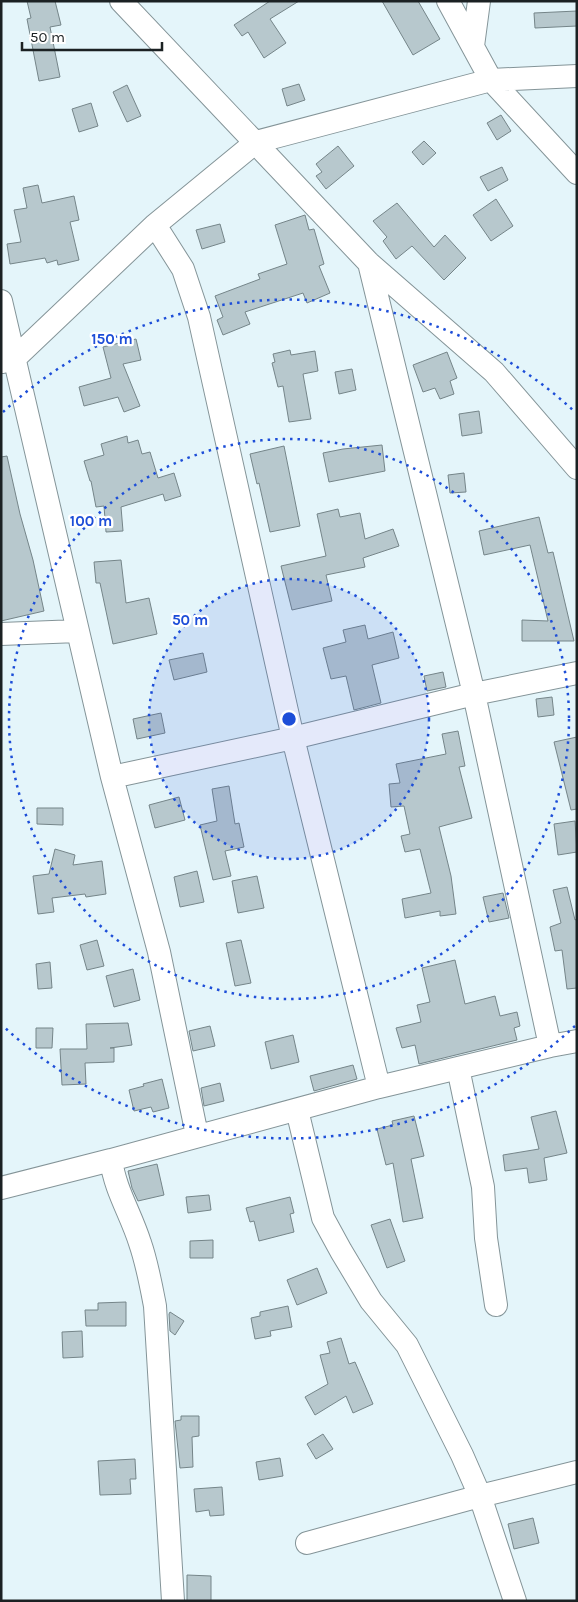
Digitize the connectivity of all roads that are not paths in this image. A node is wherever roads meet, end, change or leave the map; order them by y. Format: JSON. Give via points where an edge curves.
{"nodes":[{"id":1,"x":121,"y":1,"type":"edge"},
{"id":2,"x":448,"y":1,"type":"edge"},
{"id":3,"x":480,"y":1,"type":"edge"},
{"id":4,"x":473,"y":46,"type":"junction"},
{"id":5,"x":577,"y":76,"type":"edge"},
{"id":6,"x":491,"y":80,"type":"junction"},
{"id":7,"x":256,"y":142,"type":"junction"},
{"id":8,"x":577,"y":172,"type":"edge"},
{"id":9,"x":155,"y":225,"type":"junction"},
{"id":10,"x":369,"y":263,"type":"junction"},
{"id":11,"x":1,"y":301,"type":"edge"},
{"id":12,"x":8,"y":360,"type":"edge"},
{"id":13,"x":577,"y":468,"type":"edge"},
{"id":14,"x":78,"y":631,"type":"junction"},
{"id":15,"x":1,"y":634,"type":"edge"},
{"id":16,"x":577,"y":672,"type":"edge"},
{"id":17,"x":474,"y":694,"type":"junction"},
{"id":18,"x":293,"y":738,"type":"junction"},
{"id":19,"x":112,"y":777,"type":"junction"},
{"id":20,"x":577,"y":1041,"type":"edge"},
{"id":21,"x":550,"y":1046,"type":"junction"},
{"id":22,"x":458,"y":1068,"type":"junction"},
{"id":23,"x":379,"y":1087,"type":"junction"},
{"id":24,"x":297,"y":1110,"type":"junction"},
{"id":25,"x":197,"y":1135,"type":"junction"},
{"id":26,"x":111,"y":1160,"type":"junction"},
{"id":27,"x":1,"y":1188,"type":"edge"},
{"id":28,"x":496,"y":1305,"type":"dead end"},
{"id":29,"x":577,"y":1472,"type":"edge"},
{"id":30,"x":480,"y":1496,"type":"junction"},
{"id":31,"x":307,"y":1544,"type":"dead end"},
{"id":32,"x":173,"y":1601,"type":"edge"},
{"id":33,"x":515,"y":1601,"type":"edge"}],
"edges":[{"from":1,"to":7,"type":"street"},
{"from":2,"to":4,"type":"street"},
{"from":3,"to":4,"type":"street"},
{"from":4,"to":6,"type":"street"},
{"from":5,"to":6,"type":"street"},
{"from":6,"to":7,"type":"street"},
{"from":6,"to":8,"type":"street"},
{"from":7,"to":9,"type":"street"},
{"from":7,"to":10,"type":"street"},
{"from":9,"to":12,"type":"street"},
{"from":9,"to":18,"type":"street","via":[[183,269],[199,317]]},
{"from":10,"to":13,"type":"street","via":[[494,372]]},
{"from":10,"to":17,"type":"street"},
{"from":11,"to":12,"type":"street"},
{"from":12,"to":14,"type":"street"},
{"from":14,"to":15,"type":"street"},
{"from":14,"to":19,"type":"street"},
{"from":16,"to":17,"type":"street"},
{"from":17,"to":18,"type":"street"},
{"from":17,"to":21,"type":"street"},
{"from":18,"to":19,"type":"street"},
{"from":18,"to":23,"type":"street"},
{"from":19,"to":25,"type":"street","via":[[159,952]]},
{"from":20,"to":21,"type":"street"},
{"from":21,"to":22,"type":"street"},
{"from":22,"to":23,"type":"street"},
{"from":22,"to":28,"type":"street","via":[[483,1188],[486,1238]]},
{"from":23,"to":24,"type":"street"},
{"from":24,"to":25,"type":"street"},
{"from":24,"to":30,"type":"street","via":[[323,1218],[371,1301],[407,1345]]},
{"from":25,"to":26,"type":"street"},
{"from":26,"to":27,"type":"street"},
{"from":26,"to":32,"type":"street","via":[[122,1203],[140,1241],[155,1306]]},
{"from":29,"to":30,"type":"street"},
{"from":30,"to":31,"type":"street"},
{"from":30,"to":33,"type":"street"}]}
